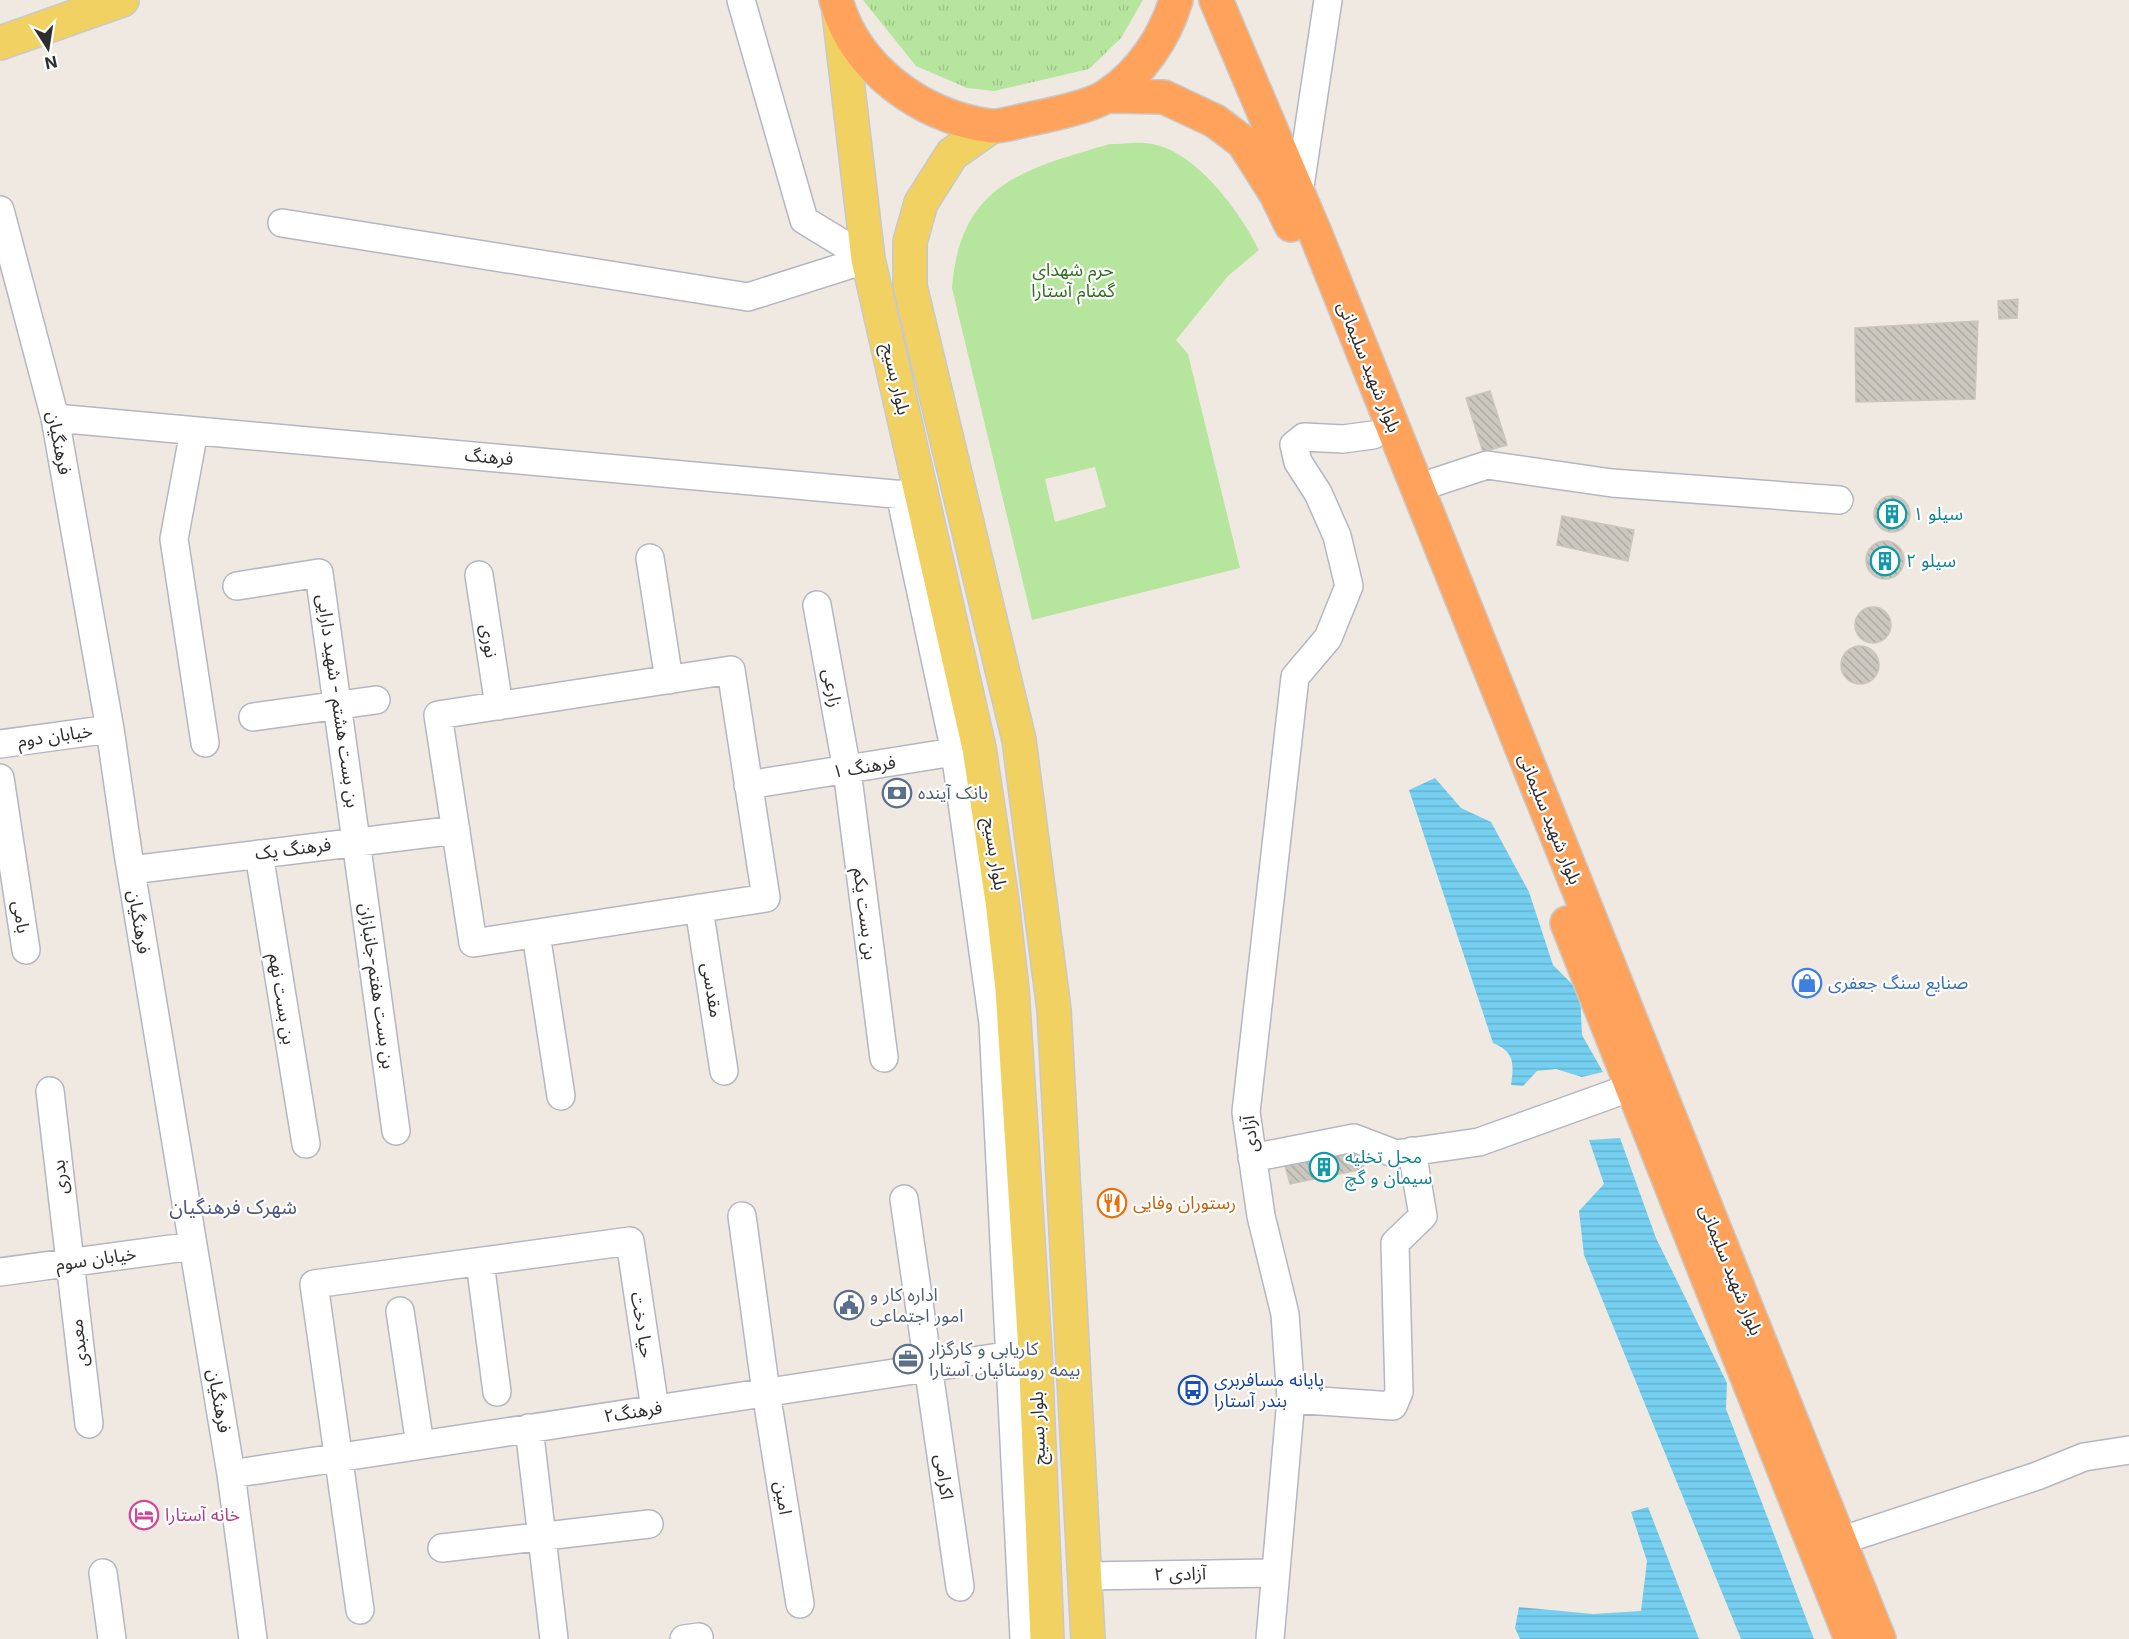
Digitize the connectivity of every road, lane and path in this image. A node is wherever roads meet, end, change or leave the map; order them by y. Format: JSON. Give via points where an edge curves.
{"nodes":[{"id":1,"x":122,"y":0,"type":"edge"},
{"id":2,"x":741,"y":0,"type":"edge"},
{"id":3,"x":1176,"y":0,"type":"edge"},
{"id":4,"x":1216,"y":0,"type":"edge"},
{"id":5,"x":1328,"y":0,"type":"edge"},
{"id":6,"x":838,"y":5,"type":"edge"},
{"id":7,"x":0,"y":43,"type":"edge"},
{"id":8,"x":1107,"y":96,"type":"junction"},
{"id":9,"x":992,"y":126,"type":"junction"},
{"id":10,"x":1299,"y":194,"type":"junction"},
{"id":11,"x":0,"y":210,"type":"edge"},
{"id":12,"x":282,"y":223,"type":"dead end"},
{"id":13,"x":868,"y":259,"type":"junction"},
{"id":14,"x":55,"y":418,"type":"junction"},
{"id":15,"x":194,"y":431,"type":"junction"},
{"id":16,"x":1373,"y":435,"type":"junction"},
{"id":17,"x":1417,"y":488,"type":"junction"},
{"id":18,"x":911,"y":495,"type":"junction"},
{"id":19,"x":1839,"y":500,"type":"dead end"},
{"id":20,"x":650,"y":558,"type":"dead end"},
{"id":21,"x":479,"y":575,"type":"dead end"},
{"id":22,"x":237,"y":586,"type":"dead end"},
{"id":23,"x":817,"y":605,"type":"dead end"},
{"id":24,"x":669,"y":680,"type":"junction"},
{"id":25,"x":376,"y":700,"type":"dead end"},
{"id":26,"x":339,"y":705,"type":"junction"},
{"id":27,"x":499,"y":706,"type":"junction"},
{"id":28,"x":253,"y":717,"type":"dead end"},
{"id":29,"x":110,"y":729,"type":"junction"},
{"id":30,"x":1019,"y":740,"type":"junction"},
{"id":31,"x":205,"y":743,"type":"dead end"},
{"id":32,"x":0,"y":744,"type":"edge"},
{"id":33,"x":967,"y":750,"type":"junction"},
{"id":34,"x":847,"y":770,"type":"junction"},
{"id":35,"x":0,"y":777,"type":"edge"},
{"id":36,"x":748,"y":785,"type":"junction"},
{"id":37,"x":456,"y":830,"type":"junction"},
{"id":38,"x":357,"y":841,"type":"junction"},
{"id":39,"x":259,"y":854,"type":"junction"},
{"id":40,"x":131,"y":870,"type":"junction"},
{"id":41,"x":699,"y":908,"type":"junction"},
{"id":42,"x":536,"y":934,"type":"junction"},
{"id":43,"x":26,"y":950,"type":"dead end"},
{"id":44,"x":884,"y":1058,"type":"dead end"},
{"id":45,"x":724,"y":1071,"type":"dead end"},
{"id":46,"x":1632,"y":1087,"type":"junction"},
{"id":47,"x":50,"y":1091,"type":"dead end"},
{"id":48,"x":561,"y":1096,"type":"dead end"},
{"id":49,"x":396,"y":1131,"type":"dead end"},
{"id":50,"x":306,"y":1144,"type":"dead end"},
{"id":51,"x":1412,"y":1151,"type":"junction"},
{"id":52,"x":1252,"y":1158,"type":"junction"},
{"id":53,"x":904,"y":1199,"type":"dead end"},
{"id":54,"x":742,"y":1216,"type":"dead end"},
{"id":55,"x":193,"y":1246,"type":"junction"},
{"id":56,"x":480,"y":1262,"type":"junction"},
{"id":57,"x":69,"y":1263,"type":"junction"},
{"id":58,"x":0,"y":1272,"type":"edge"},
{"id":59,"x":400,"y":1311,"type":"dead end"},
{"id":60,"x":1022,"y":1353,"type":"junction"},
{"id":61,"x":929,"y":1367,"type":"junction"},
{"id":62,"x":497,"y":1392,"type":"dead end"},
{"id":63,"x":766,"y":1392,"type":"junction"},
{"id":64,"x":1291,"y":1399,"type":"junction"},
{"id":65,"x":655,"y":1409,"type":"junction"},
{"id":66,"x":88,"y":1424,"type":"dead end"},
{"id":67,"x":529,"y":1428,"type":"junction"},
{"id":68,"x":420,"y":1445,"type":"junction"},
{"id":69,"x":2129,"y":1450,"type":"edge"},
{"id":70,"x":338,"y":1457,"type":"junction"},
{"id":71,"x":231,"y":1474,"type":"junction"},
{"id":72,"x":650,"y":1524,"type":"dead end"},
{"id":73,"x":542,"y":1536,"type":"junction"},
{"id":74,"x":1840,"y":1541,"type":"junction"},
{"id":75,"x":442,"y":1548,"type":"dead end"},
{"id":76,"x":103,"y":1573,"type":"dead end"},
{"id":77,"x":1275,"y":1573,"type":"junction"},
{"id":78,"x":1086,"y":1576,"type":"junction"},
{"id":79,"x":960,"y":1587,"type":"dead end"},
{"id":80,"x":800,"y":1605,"type":"dead end"},
{"id":81,"x":360,"y":1610,"type":"dead end"},
{"id":82,"x":112,"y":1639,"type":"edge"},
{"id":83,"x":253,"y":1639,"type":"edge"},
{"id":84,"x":554,"y":1639,"type":"edge"},
{"id":85,"x":1024,"y":1639,"type":"edge"},
{"id":86,"x":1047,"y":1639,"type":"edge"},
{"id":87,"x":1088,"y":1639,"type":"edge"},
{"id":88,"x":1270,"y":1639,"type":"edge"},
{"id":89,"x":1851,"y":1639,"type":"edge"},
{"id":90,"x":1879,"y":1639,"type":"edge"}],
"edges":[{"from":1,"to":7,"type":"main road"},
{"from":2,"to":13,"type":"street","via":[[804,220]]},
{"from":3,"to":8,"type":"highway","via":[[1170,21],[1144,63]]},
{"from":4,"to":10,"type":"highway","name":"بلوار شهید سلیمانی"},
{"from":5,"to":10,"type":"street"},
{"from":6,"to":9,"type":"highway","via":[[863,55],[899,91],[943,115]]},
{"from":6,"to":13,"type":"main road","name":"بلوار بسیج"},
{"from":8,"to":9,"type":"highway","via":[[1051,115]]},
{"from":8,"to":16,"type":"highway","name":"بلوار شهید سلیمانی","via":[[1164,97],[1215,121],[1243,142],[1276,194],[1302,247]]},
{"from":9,"to":30,"type":"main road","name":"بلوار بسیج","via":[[952,154],[921,203],[910,242],[910,286]]},
{"from":10,"to":17,"type":"highway","name":"بلوار شهید سلیمانی"},
{"from":11,"to":14,"type":"street","name":"فرهنگیان"},
{"from":12,"to":13,"type":"street","via":[[748,297]]},
{"from":13,"to":18,"type":"main road","name":"بلوار بسیج"},
{"from":14,"to":15,"type":"street","name":"فرهنگ"},
{"from":14,"to":29,"type":"street","name":"فرهنگیان"},
{"from":15,"to":18,"type":"street","name":"فرهنگ"},
{"from":15,"to":31,"type":"street","via":[[174,539]]},
{"from":16,"to":46,"type":"highway","name":"بلوار شهید سلیمانی"},
{"from":16,"to":52,"type":"street","name":"آزادی","via":[[1343,439],[1304,437],[1294,445],[1298,462],[1318,493],[1337,537],[1349,586],[1328,638],[1295,677],[1246,1112]]},
{"from":17,"to":19,"type":"street","via":[[1487,465],[1612,483]]},
{"from":17,"to":74,"type":"highway","name":"بلوار شهید سلیمانی"},
{"from":18,"to":33,"type":"main road","name":"بلوار بسیج"},
{"from":20,"to":24,"type":"street"},
{"from":21,"to":27,"type":"street","name":"نوری"},
{"from":22,"to":26,"type":"street","name":"بن بست هشتم - شهید دارایی","via":[[319,573]]},
{"from":23,"to":34,"type":"street","name":"زارعی"},
{"from":24,"to":27,"type":"street"},
{"from":24,"to":36,"type":"street","via":[[731,670]]},
{"from":25,"to":26,"type":"street"},
{"from":26,"to":28,"type":"street"},
{"from":26,"to":38,"type":"street","name":"بن بست هشتم - شهید دارایی"},
{"from":27,"to":37,"type":"street","via":[[438,715]]},
{"from":29,"to":32,"type":"street","name":"خیابان دوم"},
{"from":29,"to":40,"type":"street","name":"فرهنگیان"},
{"from":30,"to":33,"type":"main road"},
{"from":30,"to":78,"type":"main road","name":"بلوار بسیج","via":[[1054,1010]]},
{"from":33,"to":34,"type":"street","name":"فرهنگ ۱"},
{"from":33,"to":60,"type":"main road","name":"بلوار بسیج","via":[[1012,989]]},
{"from":34,"to":36,"type":"street","name":"فرهنگ ۱"},
{"from":34,"to":44,"type":"street","name":"بن بست یکم"},
{"from":35,"to":43,"type":"street","name":"بامی"},
{"from":36,"to":41,"type":"street","via":[[766,898]]},
{"from":37,"to":38,"type":"street","name":"فرهنگ یک"},
{"from":37,"to":42,"type":"street","via":[[473,943]]},
{"from":38,"to":39,"type":"street","name":"فرهنگ یک"},
{"from":38,"to":49,"type":"street","name":"بن بست هفتم-جانبازان"},
{"from":39,"to":40,"type":"street","name":"فرهنگ یک"},
{"from":39,"to":50,"type":"street","name":"بن بست نهم"},
{"from":40,"to":55,"type":"street","name":"فرهنگیان"},
{"from":41,"to":42,"type":"street"},
{"from":41,"to":45,"type":"street","name":"مقدسی"},
{"from":42,"to":48,"type":"street"},
{"from":46,"to":51,"type":"street","via":[[1479,1142]]},
{"from":46,"to":89,"type":"highway","name":"بلوار شهید سلیمانی"},
{"from":47,"to":57,"type":"street","name":"بدری"},
{"from":51,"to":52,"type":"street","via":[[1396,1154],[1354,1138]]},
{"from":51,"to":64,"type":"street","via":[[1423,1215],[1395,1243],[1399,1392],[1394,1406]]},
{"from":52,"to":64,"type":"street","name":"آزادی","via":[[1261,1216],[1285,1314]]},
{"from":53,"to":61,"type":"street","name":"اکرامی"},
{"from":54,"to":63,"type":"street","name":"امین"},
{"from":55,"to":57,"type":"street","name":"خیابان سوم"},
{"from":55,"to":71,"type":"street","name":"فرهنگیان"},
{"from":56,"to":62,"type":"street"},
{"from":56,"to":65,"type":"street","name":"حیا دخت","via":[[630,1241]]},
{"from":56,"to":70,"type":"street","via":[[314,1284]]},
{"from":57,"to":58,"type":"street","name":"خیابان سوم"},
{"from":57,"to":66,"type":"street","name":"معبدی"},
{"from":59,"to":68,"type":"street"},
{"from":60,"to":61,"type":"street","name":"فرهنگ۲"},
{"from":60,"to":85,"type":"street"},
{"from":60,"to":86,"type":"main road","name":"بلوار بسیج"},
{"from":61,"to":63,"type":"street","name":"فرهنگ۲"},
{"from":61,"to":79,"type":"street","name":"اکرامی"},
{"from":63,"to":65,"type":"street","name":"فرهنگ۲"},
{"from":63,"to":80,"type":"street","name":"امین"},
{"from":64,"to":77,"type":"street","name":"آزادی"},
{"from":65,"to":67,"type":"street","name":"فرهنگ۲"},
{"from":67,"to":68,"type":"street","name":"فرهنگ۲"},
{"from":67,"to":73,"type":"street"},
{"from":68,"to":70,"type":"street","name":"فرهنگ۲"},
{"from":69,"to":74,"type":"street","via":[[2084,1457]]},
{"from":70,"to":71,"type":"street","name":"فرهنگ۲"},
{"from":70,"to":81,"type":"street"},
{"from":71,"to":83,"type":"street","name":"فرهنگیان"},
{"from":72,"to":73,"type":"street"},
{"from":73,"to":75,"type":"street"},
{"from":73,"to":84,"type":"street"},
{"from":74,"to":90,"type":"highway","name":"بلوار شهید سلیمانی"},
{"from":76,"to":82,"type":"street"},
{"from":77,"to":78,"type":"street","name":"آزادی ۲"},
{"from":77,"to":88,"type":"street","name":"آزادی"},
{"from":78,"to":87,"type":"main road","name":"بلوار بسیج"}]}
